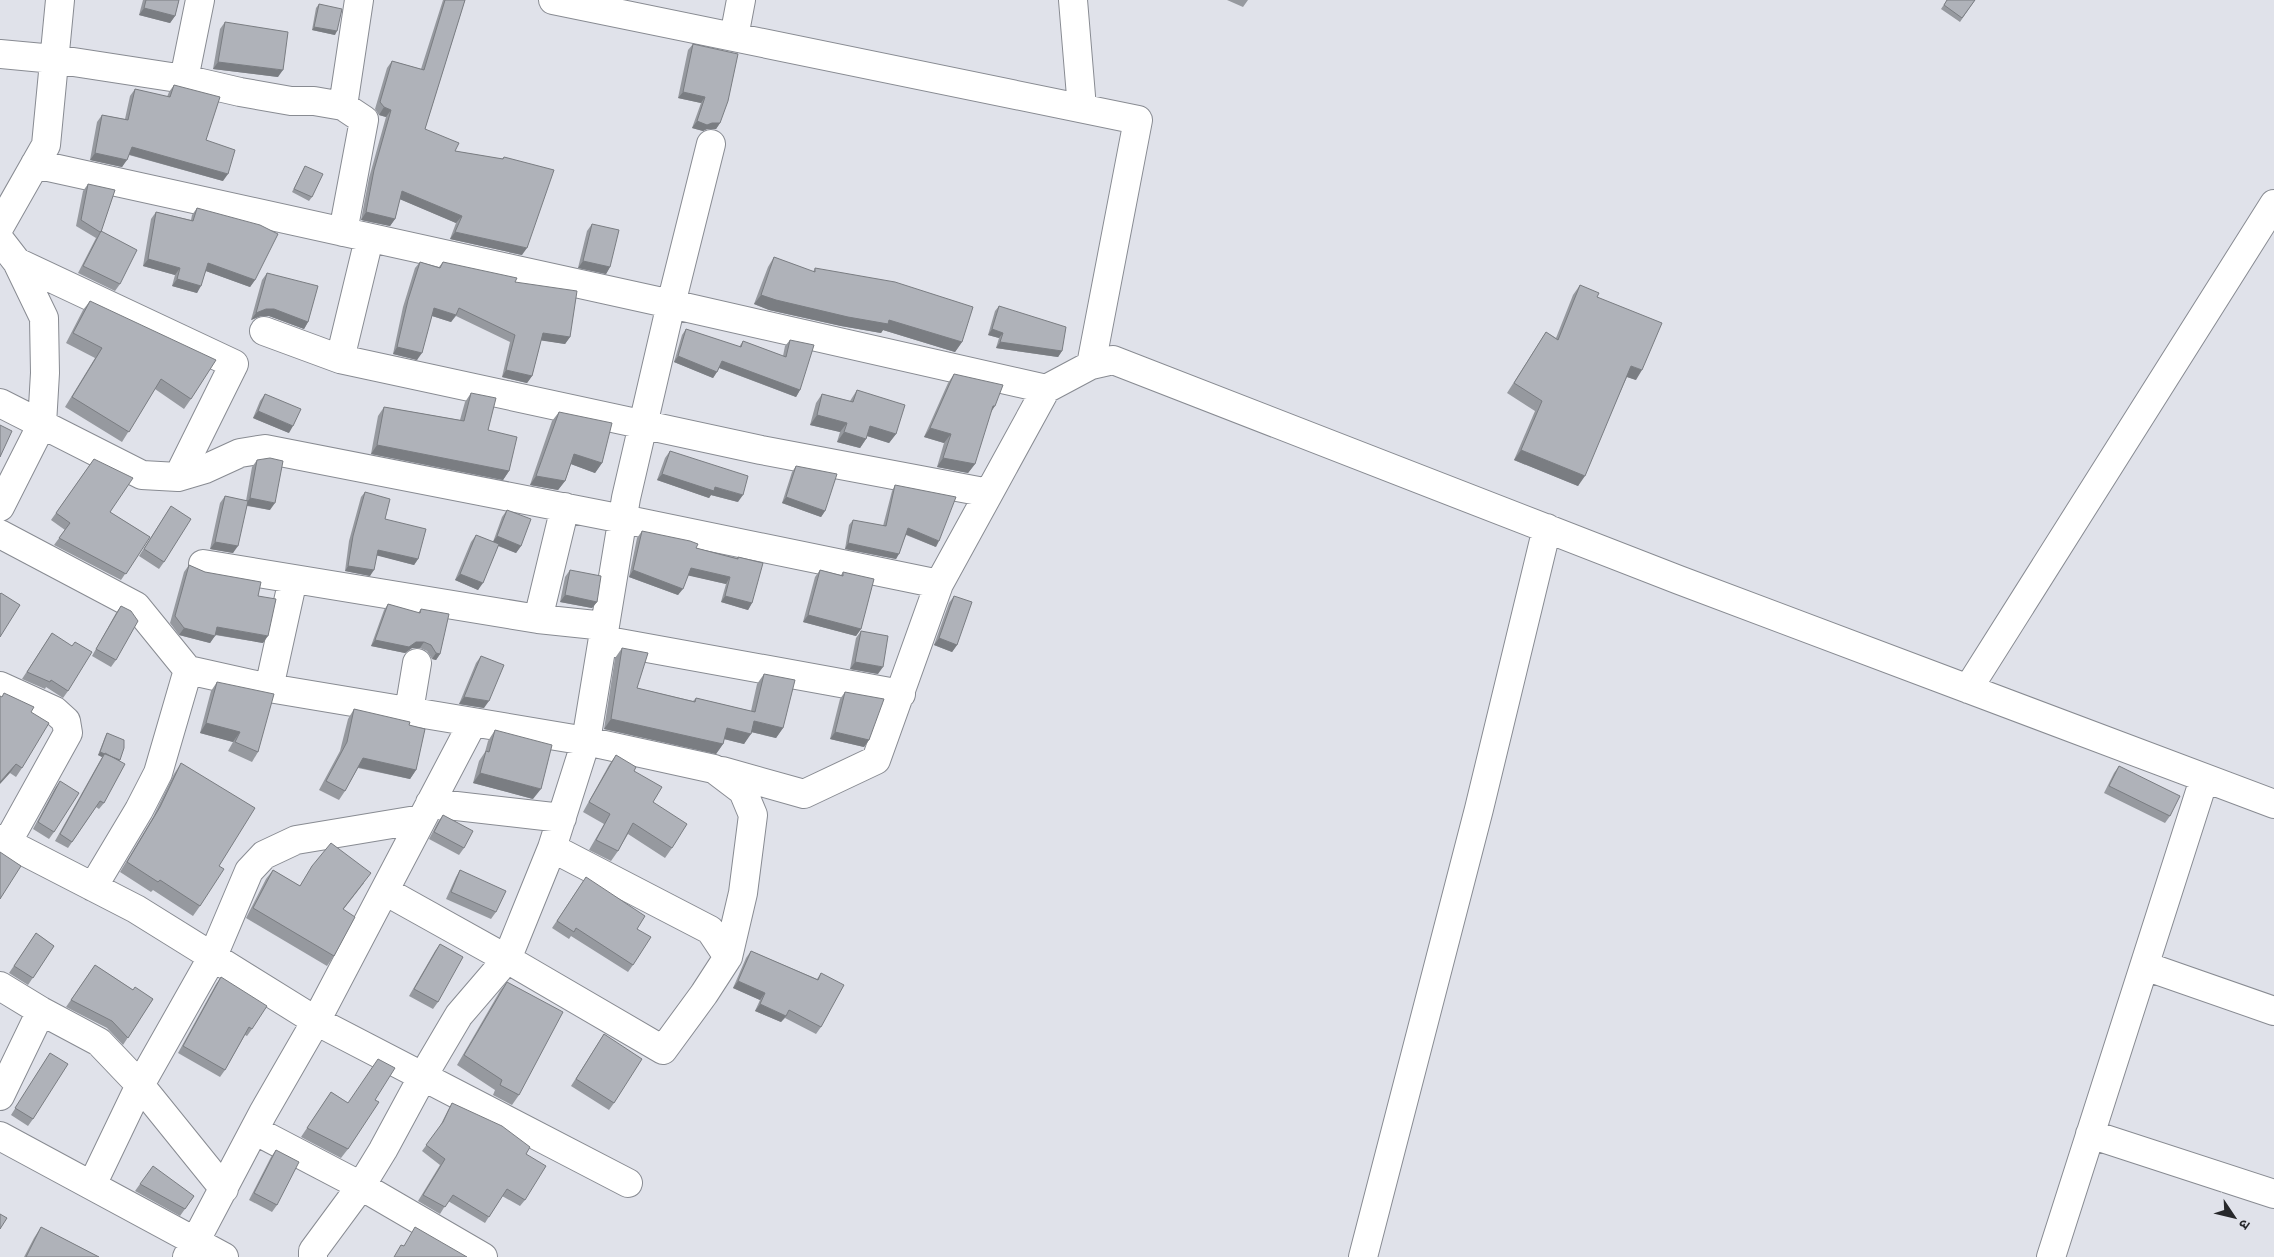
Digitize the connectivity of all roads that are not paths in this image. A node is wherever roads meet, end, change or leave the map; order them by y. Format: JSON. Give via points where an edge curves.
{"nodes":[{"id":1,"x":60,"y":0,"type":"edge"},
{"id":2,"x":200,"y":0,"type":"edge"},
{"id":3,"x":359,"y":0,"type":"edge"},
{"id":4,"x":553,"y":0,"type":"edge"},
{"id":5,"x":741,"y":0,"type":"edge"},
{"id":6,"x":1073,"y":0,"type":"edge"},
{"id":7,"x":734,"y":37,"type":"junction"},
{"id":8,"x":0,"y":54,"type":"edge"},
{"id":9,"x":54,"y":59,"type":"junction"},
{"id":10,"x":184,"y":78,"type":"junction"},
{"id":11,"x":343,"y":106,"type":"junction"},
{"id":12,"x":1082,"y":108,"type":"junction"},
{"id":13,"x":711,"y":144,"type":"dead end"},
{"id":14,"x":35,"y":164,"type":"junction"},
{"id":15,"x":7,"y":198,"type":"edge"},
{"id":16,"x":2274,"y":204,"type":"edge"},
{"id":17,"x":0,"y":226,"type":"edge"},
{"id":18,"x":343,"y":232,"type":"junction"},
{"id":19,"x":369,"y":239,"type":"junction"},
{"id":20,"x":0,"y":240,"type":"edge"},
{"id":21,"x":16,"y":262,"type":"junction"},
{"id":22,"x":671,"y":304,"type":"junction"},
{"id":23,"x":264,"y":331,"type":"dead end"},
{"id":24,"x":340,"y":359,"type":"junction"},
{"id":25,"x":1092,"y":365,"type":"junction"},
{"id":26,"x":1046,"y":389,"type":"junction"},
{"id":27,"x":0,"y":403,"type":"edge"},
{"id":28,"x":42,"y":424,"type":"junction"},
{"id":29,"x":644,"y":424,"type":"junction"},
{"id":30,"x":178,"y":477,"type":"junction"},
{"id":31,"x":989,"y":492,"type":"junction"},
{"id":32,"x":0,"y":507,"type":"edge"},
{"id":33,"x":564,"y":507,"type":"junction"},
{"id":34,"x":623,"y":518,"type":"junction"},
{"id":35,"x":1547,"y":528,"type":"junction"},
{"id":36,"x":0,"y":534,"type":"edge"},
{"id":37,"x":203,"y":564,"type":"dead end"},
{"id":38,"x":293,"y":578,"type":"junction"},
{"id":39,"x":939,"y":584,"type":"junction"},
{"id":40,"x":538,"y":618,"type":"junction"},
{"id":41,"x":604,"y":633,"type":"junction"},
{"id":42,"x":416,"y":663,"type":"dead end"},
{"id":43,"x":188,"y":670,"type":"junction"},
{"id":44,"x":0,"y":686,"type":"edge"},
{"id":45,"x":269,"y":688,"type":"junction"},
{"id":46,"x":1968,"y":689,"type":"junction"},
{"id":47,"x":901,"y":694,"type":"junction"},
{"id":48,"x":409,"y":711,"type":"junction"},
{"id":49,"x":473,"y":722,"type":"junction"},
{"id":50,"x":586,"y":741,"type":"junction"},
{"id":51,"x":714,"y":769,"type":"junction"},
{"id":52,"x":2204,"y":778,"type":"junction"},
{"id":53,"x":2274,"y":804,"type":"edge"},
{"id":54,"x":426,"y":811,"type":"junction"},
{"id":55,"x":562,"y":818,"type":"junction"},
{"id":56,"x":4,"y":841,"type":"edge"},
{"id":57,"x":552,"y":848,"type":"junction"},
{"id":58,"x":93,"y":887,"type":"junction"},
{"id":59,"x":384,"y":891,"type":"junction"},
{"id":60,"x":213,"y":956,"type":"junction"},
{"id":61,"x":728,"y":958,"type":"junction"},
{"id":62,"x":507,"y":959,"type":"junction"},
{"id":63,"x":2144,"y":966,"type":"junction"},
{"id":64,"x":0,"y":986,"type":"edge"},
{"id":65,"x":41,"y":1011,"type":"junction"},
{"id":66,"x":2274,"y":1011,"type":"edge"},
{"id":67,"x":316,"y":1021,"type":"junction"},
{"id":68,"x":423,"y":1076,"type":"junction"},
{"id":69,"x":140,"y":1085,"type":"junction"},
{"id":70,"x":0,"y":1096,"type":"edge"},
{"id":71,"x":254,"y":1130,"type":"junction"},
{"id":72,"x":2090,"y":1134,"type":"junction"},
{"id":73,"x":0,"y":1136,"type":"edge"},
{"id":74,"x":628,"y":1183,"type":"dead end"},
{"id":75,"x":92,"y":1186,"type":"junction"},
{"id":76,"x":360,"y":1186,"type":"junction"},
{"id":77,"x":224,"y":1189,"type":"junction"},
{"id":78,"x":2274,"y":1194,"type":"edge"},
{"id":79,"x":191,"y":1249,"type":"edge"},
{"id":80,"x":224,"y":1257,"type":"edge"},
{"id":81,"x":313,"y":1257,"type":"edge"},
{"id":82,"x":483,"y":1257,"type":"edge"},
{"id":83,"x":1363,"y":1257,"type":"edge"},
{"id":84,"x":2051,"y":1257,"type":"edge"}],
"edges":[{"from":1,"to":9,"type":"street"},
{"from":2,"to":10,"type":"street"},
{"from":3,"to":11,"type":"street"},
{"from":4,"to":7,"type":"street"},
{"from":5,"to":7,"type":"street"},
{"from":6,"to":12,"type":"street"},
{"from":7,"to":12,"type":"street"},
{"from":8,"to":9,"type":"street"},
{"from":9,"to":10,"type":"street"},
{"from":9,"to":14,"type":"street","via":[[46,145]]},
{"from":10,"to":11,"type":"street","via":[[291,101]]},
{"from":11,"to":18,"type":"street","via":[[364,120]]},
{"from":12,"to":25,"type":"street","via":[[1138,120]]},
{"from":13,"to":22,"type":"street"},
{"from":14,"to":15,"type":"street"},
{"from":14,"to":18,"type":"street"},
{"from":15,"to":17,"type":"street"},
{"from":16,"to":46,"type":"street"},
{"from":18,"to":19,"type":"street"},
{"from":19,"to":22,"type":"street"},
{"from":19,"to":24,"type":"street"},
{"from":20,"to":21,"type":"street"},
{"from":21,"to":28,"type":"street","via":[[44,318]]},
{"from":21,"to":30,"type":"street","via":[[234,364]]},
{"from":22,"to":26,"type":"street"},
{"from":22,"to":29,"type":"street"},
{"from":23,"to":24,"type":"street"},
{"from":24,"to":29,"type":"street"},
{"from":25,"to":26,"type":"street"},
{"from":25,"to":35,"type":"street","via":[[1112,360]]},
{"from":26,"to":31,"type":"street"},
{"from":27,"to":28,"type":"street"},
{"from":28,"to":30,"type":"street","via":[[142,475]]},
{"from":28,"to":32,"type":"street"},
{"from":29,"to":31,"type":"street","via":[[761,450]]},
{"from":29,"to":34,"type":"street"},
{"from":30,"to":33,"type":"street","via":[[240,453],[265,449]]},
{"from":31,"to":39,"type":"street"},
{"from":33,"to":34,"type":"street"},
{"from":33,"to":40,"type":"street"},
{"from":34,"to":39,"type":"street"},
{"from":34,"to":41,"type":"street"},
{"from":35,"to":46,"type":"street"},
{"from":35,"to":83,"type":"street","via":[[1479,810]]},
{"from":36,"to":43,"type":"street","via":[[136,606]]},
{"from":37,"to":38,"type":"street"},
{"from":38,"to":40,"type":"street"},
{"from":38,"to":45,"type":"street"},
{"from":39,"to":47,"type":"street"},
{"from":40,"to":41,"type":"street"},
{"from":41,"to":47,"type":"street"},
{"from":41,"to":50,"type":"street"},
{"from":42,"to":48,"type":"street"},
{"from":43,"to":45,"type":"street"},
{"from":43,"to":58,"type":"street","via":[[158,772]]},
{"from":44,"to":56,"type":"street","via":[[55,711],[66,720],[68,733]]},
{"from":45,"to":48,"type":"street"},
{"from":46,"to":52,"type":"street"},
{"from":47,"to":51,"type":"street","via":[[876,760],[804,794]]},
{"from":48,"to":49,"type":"street"},
{"from":49,"to":50,"type":"street"},
{"from":49,"to":54,"type":"street"},
{"from":50,"to":51,"type":"street"},
{"from":50,"to":55,"type":"street"},
{"from":51,"to":61,"type":"street","via":[[743,791],[753,815],[743,893]]},
{"from":52,"to":53,"type":"street"},
{"from":52,"to":63,"type":"street"},
{"from":54,"to":55,"type":"street"},
{"from":54,"to":59,"type":"street"},
{"from":54,"to":60,"type":"street","via":[[296,840],[264,855],[248,871]]},
{"from":55,"to":57,"type":"street"},
{"from":56,"to":58,"type":"street"},
{"from":57,"to":61,"type":"street","via":[[710,930]]},
{"from":57,"to":62,"type":"street"},
{"from":58,"to":60,"type":"street"},
{"from":59,"to":62,"type":"street"},
{"from":59,"to":67,"type":"street"},
{"from":60,"to":67,"type":"street"},
{"from":60,"to":69,"type":"street"},
{"from":61,"to":62,"type":"street","via":[[663,1050]]},
{"from":62,"to":68,"type":"street","via":[[459,1014]]},
{"from":63,"to":66,"type":"street"},
{"from":63,"to":72,"type":"street"},
{"from":64,"to":65,"type":"street"},
{"from":65,"to":69,"type":"street","via":[[99,1042]]},
{"from":65,"to":70,"type":"street"},
{"from":67,"to":68,"type":"street"},
{"from":67,"to":71,"type":"street"},
{"from":68,"to":74,"type":"street"},
{"from":68,"to":76,"type":"street"},
{"from":69,"to":75,"type":"street"},
{"from":69,"to":77,"type":"street"},
{"from":71,"to":76,"type":"street"},
{"from":71,"to":77,"type":"street"},
{"from":72,"to":78,"type":"street"},
{"from":72,"to":84,"type":"street"},
{"from":73,"to":75,"type":"street"},
{"from":75,"to":79,"type":"street"},
{"from":76,"to":81,"type":"street","via":[[313,1251]]},
{"from":76,"to":82,"type":"street"},
{"from":77,"to":79,"type":"street"},
{"from":79,"to":80,"type":"street"}]}
